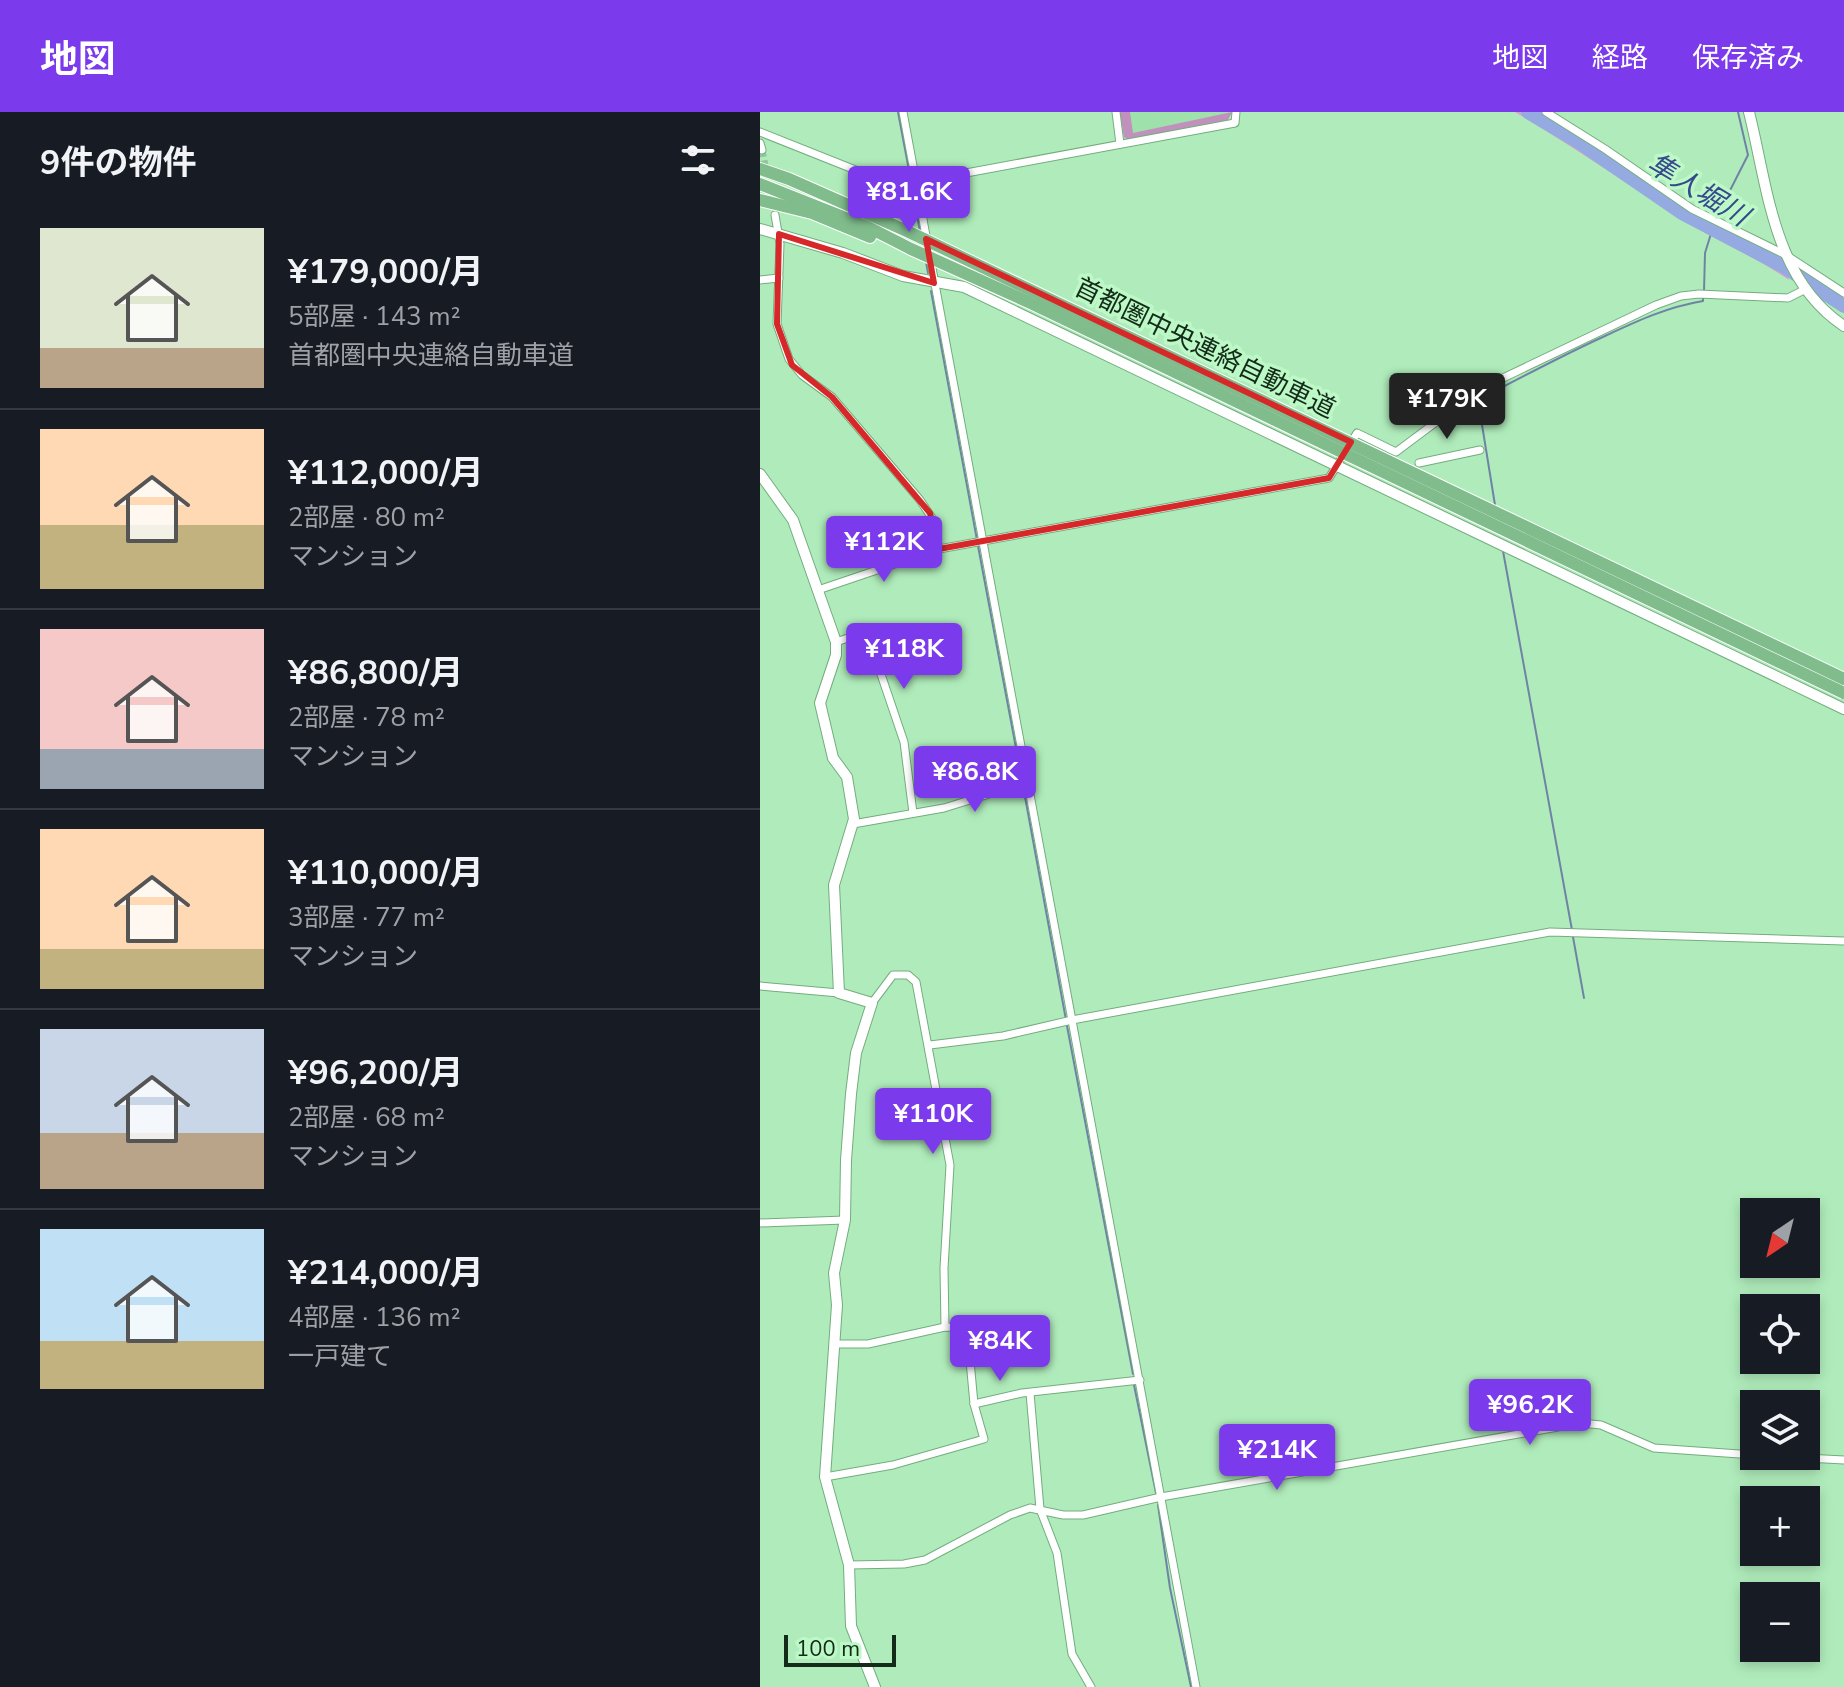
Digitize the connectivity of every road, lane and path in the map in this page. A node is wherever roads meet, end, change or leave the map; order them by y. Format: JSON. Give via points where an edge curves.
{"nodes":[{"id":1,"x":903,"y":112,"type":"edge"},
{"id":2,"x":1116,"y":112,"type":"edge"},
{"id":3,"x":1236,"y":112,"type":"edge"},
{"id":4,"x":1546,"y":112,"type":"edge"},
{"id":5,"x":1749,"y":112,"type":"edge"},
{"id":6,"x":760,"y":132,"type":"edge"},
{"id":7,"x":1120,"y":144,"type":"junction"},
{"id":8,"x":760,"y":169,"type":"edge"},
{"id":9,"x":916,"y":182,"type":"junction"},
{"id":10,"x":760,"y":184,"type":"edge"},
{"id":11,"x":760,"y":200,"type":"edge"},
{"id":12,"x":775,"y":215,"type":"dead end"},
{"id":13,"x":760,"y":229,"type":"edge"},
{"id":14,"x":779,"y":234,"type":"junction"},
{"id":15,"x":911,"y":251,"type":"junction"},
{"id":16,"x":1789,"y":260,"type":"junction"},
{"id":17,"x":779,"y":278,"type":"junction"},
{"id":18,"x":760,"y":280,"type":"edge"},
{"id":19,"x":934,"y":281,"type":"junction"},
{"id":20,"x":1804,"y":290,"type":"junction"},
{"id":21,"x":1844,"y":293,"type":"edge"},
{"id":22,"x":1844,"y":326,"type":"edge"},
{"id":23,"x":1480,"y":450,"type":"dead end"},
{"id":24,"x":1419,"y":463,"type":"dead end"},
{"id":25,"x":1337,"y":467,"type":"junction"},
{"id":26,"x":760,"y":474,"type":"edge"},
{"id":27,"x":983,"y":541,"type":"junction"},
{"id":28,"x":939,"y":549,"type":"junction"},
{"id":29,"x":818,"y":590,"type":"junction"},
{"id":30,"x":836,"y":642,"type":"junction"},
{"id":31,"x":1844,"y":679,"type":"edge"},
{"id":32,"x":1844,"y":693,"type":"edge"},
{"id":33,"x":1844,"y":709,"type":"edge"},
{"id":34,"x":1028,"y":782,"type":"junction"},
{"id":35,"x":913,"y":813,"type":"junction"},
{"id":36,"x":853,"y":824,"type":"junction"},
{"id":37,"x":1844,"y":941,"type":"edge"},
{"id":38,"x":760,"y":986,"type":"edge"},
{"id":39,"x":839,"y":993,"type":"junction"},
{"id":40,"x":872,"y":1003,"type":"junction"},
{"id":41,"x":1072,"y":1020,"type":"junction"},
{"id":42,"x":930,"y":1045,"type":"junction"},
{"id":43,"x":845,"y":1220,"type":"junction"},
{"id":44,"x":760,"y":1223,"type":"edge"},
{"id":45,"x":945,"y":1327,"type":"junction"},
{"id":46,"x":834,"y":1344,"type":"junction"},
{"id":47,"x":1140,"y":1380,"type":"junction"},
{"id":48,"x":1030,"y":1393,"type":"junction"},
{"id":49,"x":974,"y":1404,"type":"junction"},
{"id":50,"x":1740,"y":1454,"type":"edge"},
{"id":51,"x":1820,"y":1459,"type":"edge"},
{"id":52,"x":1844,"y":1460,"type":"edge"},
{"id":53,"x":825,"y":1477,"type":"junction"},
{"id":54,"x":1161,"y":1497,"type":"junction"},
{"id":55,"x":1040,"y":1509,"type":"junction"},
{"id":56,"x":849,"y":1565,"type":"junction"},
{"id":57,"x":875,"y":1687,"type":"edge"},
{"id":58,"x":1091,"y":1687,"type":"edge"},
{"id":59,"x":1196,"y":1687,"type":"edge"}],
"edges":[{"from":1,"to":9,"type":"street"},
{"from":2,"to":7,"type":"street"},
{"from":3,"to":7,"type":"street","via":[[1235,123]]},
{"from":4,"to":16,"type":"street","via":[[1692,209]]},
{"from":5,"to":16,"type":"street","via":[[1778,239]]},
{"from":6,"to":9,"type":"street","via":[[885,186]]},
{"from":7,"to":9,"type":"street"},
{"from":8,"to":31,"type":"highway","name":"首都圏中央連絡自動車道","bridge":true,"via":[[907,231]]},
{"from":9,"to":19,"type":"street"},
{"from":10,"to":15,"type":"highway","name":"首都圏中央連絡自動車道","via":[[866,226]]},
{"from":11,"to":15,"type":"highway","via":[[812,213]]},
{"from":12,"to":14,"type":"street"},
{"from":13,"to":14,"type":"street"},
{"from":14,"to":17,"type":"street"},
{"from":14,"to":19,"type":"street","via":[[903,276]]},
{"from":15,"to":32,"type":"highway","name":"首都圏中央連絡自動車道","bridge":true},
{"from":16,"to":20,"type":"street"},
{"from":16,"to":21,"type":"street"},
{"from":17,"to":18,"type":"street"},
{"from":17,"to":28,"type":"street","via":[[777,324],[792,365],[832,397],[920,500],[932,518]]},
{"from":19,"to":25,"type":"street","via":[[964,287]]},
{"from":19,"to":27,"type":"street"},
{"from":20,"to":22,"type":"street"},
{"from":20,"to":25,"type":"street","via":[[1788,298],[1699,294],[1656,305],[1481,390],[1396,452],[1357,433]]},
{"from":23,"to":24,"type":"street"},
{"from":25,"to":27,"type":"street","via":[[1329,478]]},
{"from":25,"to":33,"type":"street"},
{"from":26,"to":29,"type":"street","via":[[793,520]]},
{"from":27,"to":28,"type":"street"},
{"from":27,"to":34,"type":"street"},
{"from":28,"to":29,"type":"street"},
{"from":29,"to":30,"type":"street"},
{"from":30,"to":35,"type":"street","via":[[863,633],[869,639],[904,742]]},
{"from":30,"to":36,"type":"street","via":[[820,708],[833,758],[847,777]]},
{"from":34,"to":35,"type":"street"},
{"from":34,"to":41,"type":"street"},
{"from":35,"to":36,"type":"street"},
{"from":36,"to":39,"type":"street","via":[[834,885]]},
{"from":37,"to":41,"type":"street","via":[[1550,932]]},
{"from":38,"to":39,"type":"street"},
{"from":39,"to":40,"type":"street"},
{"from":40,"to":42,"type":"street","via":[[893,975],[912,977]]},
{"from":40,"to":43,"type":"street","via":[[853,1070]]},
{"from":41,"to":42,"type":"street"},
{"from":41,"to":47,"type":"street"},
{"from":42,"to":45,"type":"street","via":[[950,1165]]},
{"from":43,"to":44,"type":"street"},
{"from":43,"to":46,"type":"street","via":[[834,1273]]},
{"from":45,"to":46,"type":"street","via":[[868,1344]]},
{"from":45,"to":49,"type":"street","via":[[969,1330]]},
{"from":46,"to":53,"type":"street"},
{"from":47,"to":48,"type":"street"},
{"from":47,"to":54,"type":"street"},
{"from":48,"to":49,"type":"street"},
{"from":48,"to":55,"type":"street"},
{"from":49,"to":53,"type":"street","via":[[984,1439],[893,1465]]},
{"from":50,"to":54,"type":"street","via":[[1654,1448],[1601,1425],[1581,1423]]},
{"from":51,"to":52,"type":"street"},
{"from":53,"to":56,"type":"street"},
{"from":54,"to":55,"type":"street","via":[[1074,1516]]},
{"from":54,"to":59,"type":"street"},
{"from":55,"to":56,"type":"street","via":[[1010,1515],[925,1560]]},
{"from":55,"to":58,"type":"street","via":[[1063,1579],[1072,1654]]},
{"from":56,"to":57,"type":"street","via":[[851,1626]]}]}
